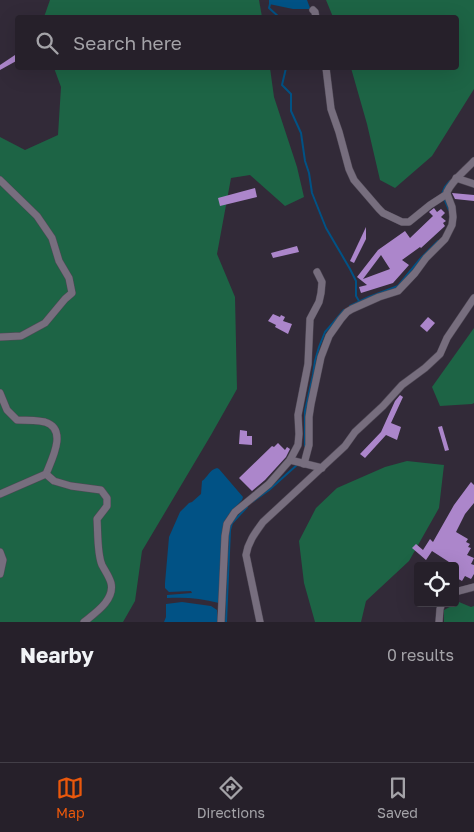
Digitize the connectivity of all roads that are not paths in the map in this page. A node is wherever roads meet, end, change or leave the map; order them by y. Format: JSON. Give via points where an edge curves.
{"nodes":[{"id":1,"x":326,"y":70,"type":"edge"},
{"id":2,"x":474,"y":161,"type":"edge"},
{"id":3,"x":456,"y":178,"type":"junction"},
{"id":4,"x":0,"y":180,"type":"edge"},
{"id":5,"x":474,"y":184,"type":"edge"},
{"id":6,"x":444,"y":196,"type":"junction"},
{"id":7,"x":317,"y":272,"type":"dead end"},
{"id":8,"x":474,"y":298,"type":"edge"},
{"id":9,"x":0,"y":337,"type":"edge"},
{"id":10,"x":314,"y":362,"type":"junction"},
{"id":11,"x":0,"y":393,"type":"edge"},
{"id":12,"x":298,"y":463,"type":"junction"},
{"id":13,"x":322,"y":468,"type":"junction"},
{"id":14,"x":46,"y":474,"type":"junction"},
{"id":15,"x":0,"y":494,"type":"edge"},
{"id":16,"x":0,"y":552,"type":"edge"},
{"id":17,"x":0,"y":574,"type":"edge"},
{"id":18,"x":474,"y":587,"type":"edge"},
{"id":19,"x":459,"y":591,"type":"edge"},
{"id":20,"x":441,"y":607,"type":"edge"},
{"id":21,"x":84,"y":622,"type":"edge"},
{"id":22,"x":220,"y":622,"type":"edge"},
{"id":23,"x":260,"y":622,"type":"edge"},
{"id":24,"x":439,"y":622,"type":"edge"}],
"edges":[{"from":1,"to":6,"type":"street","via":[[331,110],[346,161],[354,180],[368,198],[383,213],[405,223]]},
{"from":2,"to":3,"type":"street"},
{"from":3,"to":5,"type":"street"},
{"from":3,"to":6,"type":"street"},
{"from":4,"to":9,"type":"street","via":[[37,216],[52,238],[72,293],[45,323],[21,336]]},
{"from":6,"to":10,"type":"street","via":[[453,217],[445,239],[398,291],[347,312]]},
{"from":7,"to":10,"type":"street","via":[[322,282],[321,293],[310,319]]},
{"from":8,"to":13,"type":"street","via":[[440,354],[402,385]]},
{"from":10,"to":12,"type":"street","via":[[298,415]]},
{"from":10,"to":12,"type":"street","via":[[309,445]]},
{"from":11,"to":14,"type":"street","via":[[7,410],[17,420],[40,421],[53,427],[57,447]]},
{"from":12,"to":13,"type":"street"},
{"from":12,"to":22,"type":"street","via":[[235,512],[227,524]]},
{"from":13,"to":23,"type":"street","via":[[262,522],[248,545],[246,555]]},
{"from":14,"to":15,"type":"street"},
{"from":14,"to":21,"type":"street","via":[[54,481],[71,486],[101,490],[107,498],[107,506],[97,519],[102,565],[112,589],[107,601]]},
{"from":16,"to":17,"type":"street","via":[[3,560]]},
{"from":18,"to":19,"type":"street"},
{"from":20,"to":24,"type":"street"}]}
